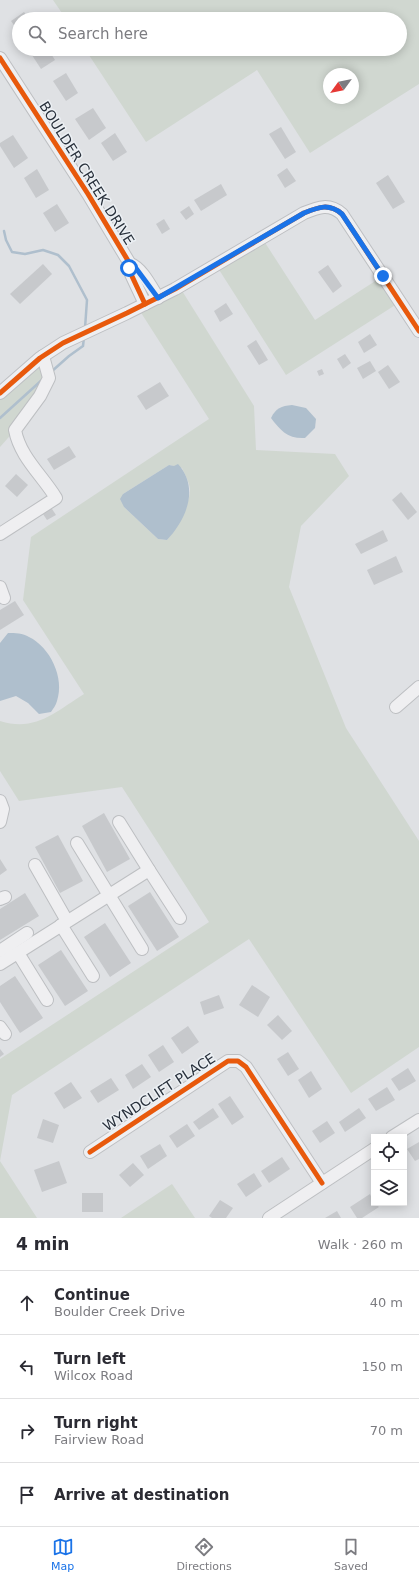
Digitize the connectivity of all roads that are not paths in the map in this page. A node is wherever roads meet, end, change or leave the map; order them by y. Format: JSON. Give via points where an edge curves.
{"nodes":[{"id":1,"x":0,"y":58,"type":"edge"},
{"id":2,"x":130,"y":264,"type":"junction"},
{"id":3,"x":158,"y":298,"type":"junction"},
{"id":4,"x":145,"y":304,"type":"junction"},
{"id":5,"x":419,"y":331,"type":"edge"},
{"id":6,"x":43,"y":356,"type":"junction"},
{"id":7,"x":0,"y":393,"type":"edge"},
{"id":8,"x":0,"y":534,"type":"edge"},
{"id":9,"x":419,"y":687,"type":"edge"},
{"id":10,"x":396,"y":707,"type":"dead end"},
{"id":11,"x":0,"y":801,"type":"edge"},
{"id":12,"x":0,"y":822,"type":"edge"},
{"id":13,"x":119,"y":822,"type":"dead end"},
{"id":14,"x":77,"y":843,"type":"dead end"},
{"id":15,"x":35,"y":865,"type":"dead end"},
{"id":16,"x":149,"y":870,"type":"junction"},
{"id":17,"x":108,"y":896,"type":"junction"},
{"id":18,"x":180,"y":918,"type":"dead end"},
{"id":19,"x":64,"y":923,"type":"junction"},
{"id":20,"x":27,"y":933,"type":"dead end"},
{"id":21,"x":142,"y":949,"type":"dead end"},
{"id":22,"x":0,"y":951,"type":"edge"},
{"id":23,"x":18,"y":953,"type":"junction"},
{"id":24,"x":0,"y":964,"type":"edge"},
{"id":25,"x":93,"y":976,"type":"dead end"},
{"id":26,"x":47,"y":1000,"type":"dead end"},
{"id":27,"x":419,"y":1120,"type":"edge"},
{"id":28,"x":397,"y":1134,"type":"edge"},
{"id":29,"x":371,"y":1151,"type":"edge"},
{"id":30,"x":90,"y":1152,"type":"dead end"},
{"id":31,"x":322,"y":1183,"type":"junction"},
{"id":32,"x":269,"y":1218,"type":"edge"}],
"edges":[{"from":1,"to":2,"type":"street","name":"BOULDER CREEK DRIVE"},
{"from":2,"to":3,"type":"street","name":"BOULDER CREEK DRIVE","via":[[142,275]]},
{"from":2,"to":4,"type":"street","name":"BOULDER CREEK DRIVE","via":[[130,272]]},
{"from":3,"to":4,"type":"street"},
{"from":3,"to":5,"type":"street","via":[[304,213],[331,206],[342,214]]},
{"from":4,"to":6,"type":"street","via":[[81,334]]},
{"from":6,"to":7,"type":"street"},
{"from":6,"to":8,"type":"street","via":[[49,378],[40,396],[15,430],[18,444],[27,459],[56,498]]},
{"from":9,"to":10,"type":"street"},
{"from":11,"to":12,"type":"street","via":[[3,809]]},
{"from":13,"to":16,"type":"street"},
{"from":14,"to":17,"type":"street"},
{"from":15,"to":19,"type":"street"},
{"from":16,"to":17,"type":"street"},
{"from":16,"to":18,"type":"street"},
{"from":17,"to":19,"type":"street"},
{"from":17,"to":21,"type":"street"},
{"from":19,"to":23,"type":"street"},
{"from":19,"to":25,"type":"street"},
{"from":20,"to":22,"type":"street"},
{"from":23,"to":24,"type":"street"},
{"from":23,"to":26,"type":"street"},
{"from":27,"to":28,"type":"street"},
{"from":29,"to":31,"type":"street"},
{"from":30,"to":31,"type":"street","name":"WYNDCLIFT PLACE","via":[[228,1061],[238,1061],[246,1067]]},
{"from":31,"to":32,"type":"street"}]}
